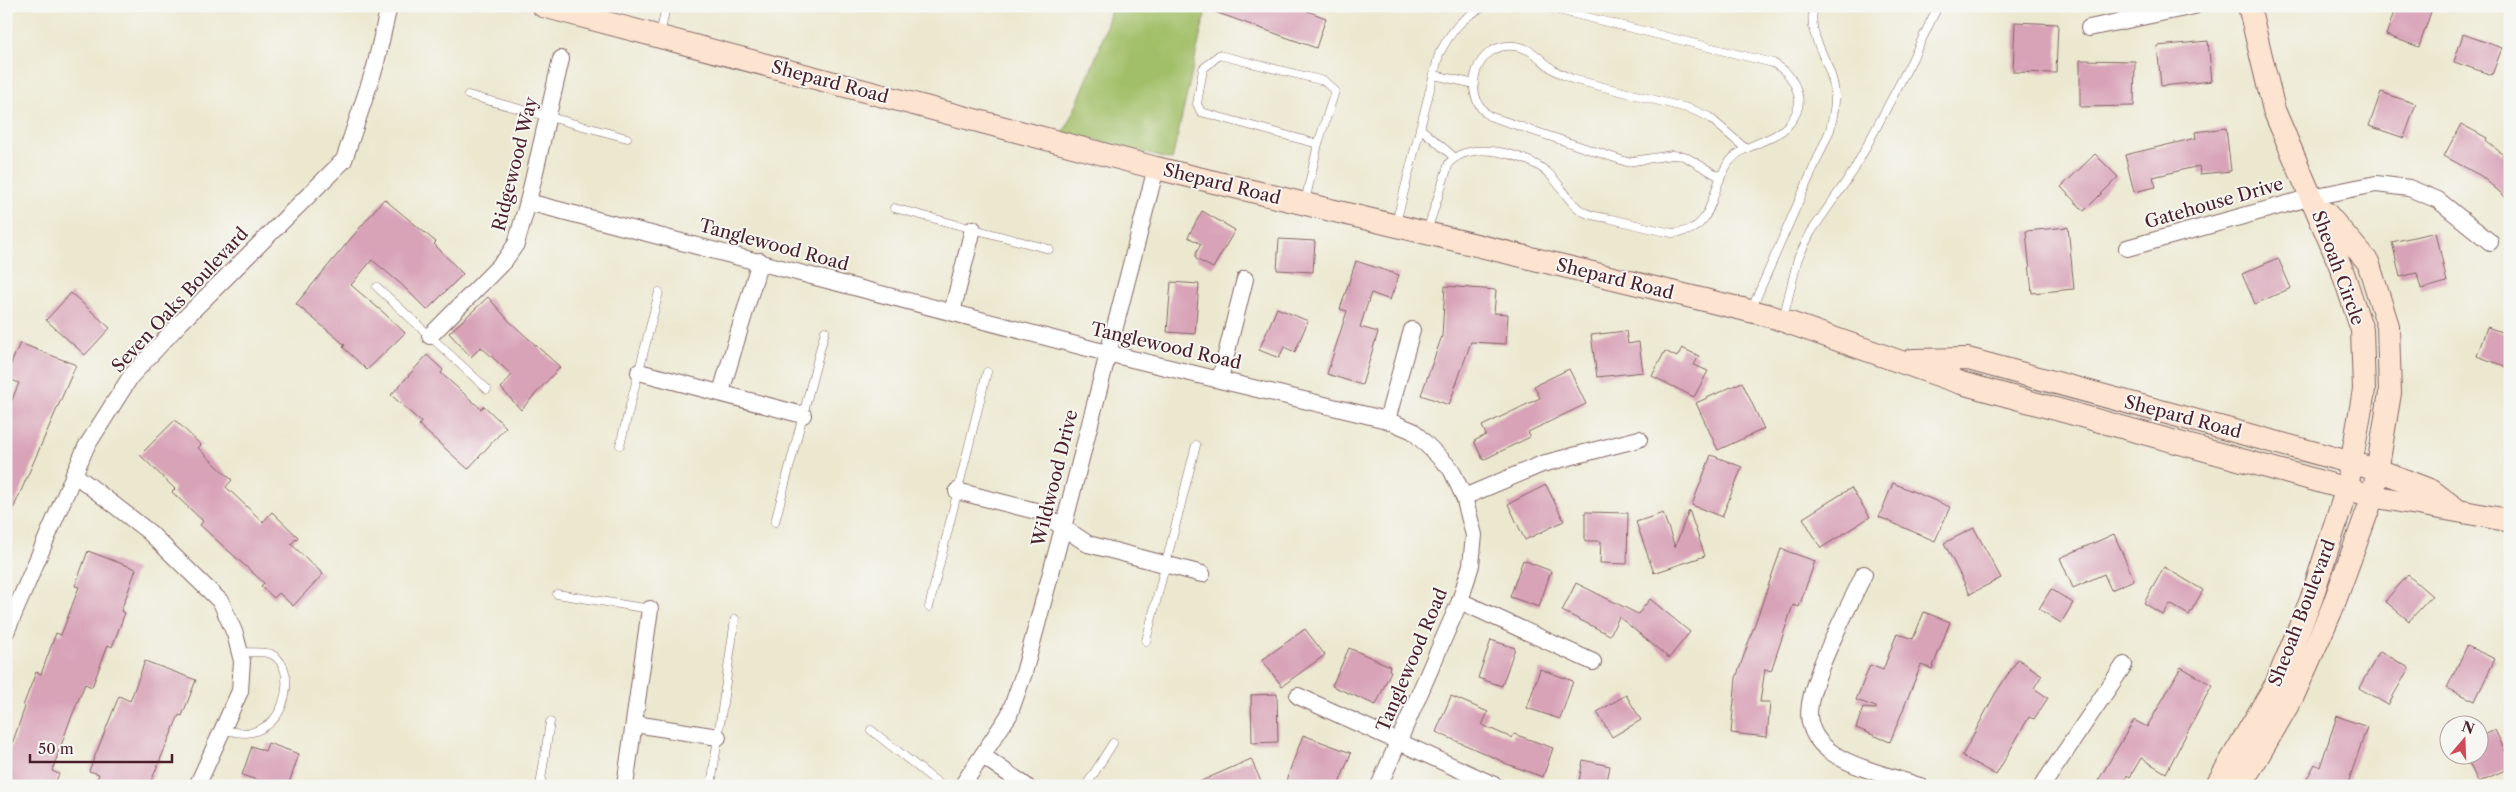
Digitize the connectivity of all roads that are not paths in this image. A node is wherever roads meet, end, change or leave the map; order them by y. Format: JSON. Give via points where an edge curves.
{"nodes":[{"id":1,"x":389,"y":6,"type":"edge"},
{"id":2,"x":666,"y":6,"type":"edge"},
{"id":3,"x":1485,"y":6,"type":"edge"},
{"id":4,"x":1542,"y":6,"type":"edge"},
{"id":5,"x":1814,"y":6,"type":"edge"},
{"id":6,"x":1938,"y":6,"type":"edge"},
{"id":7,"x":2194,"y":6,"type":"edge"},
{"id":8,"x":2249,"y":6,"type":"edge"},
{"id":9,"x":547,"y":7,"type":"edge"},
{"id":10,"x":2089,"y":28,"type":"dead end"},
{"id":11,"x":660,"y":37,"type":"junction"},
{"id":12,"x":561,"y":59,"type":"dead end"},
{"id":13,"x":1434,"y":74,"type":"junction"},
{"id":14,"x":1474,"y":84,"type":"junction"},
{"id":15,"x":468,"y":95,"type":"dead end"},
{"id":16,"x":548,"y":117,"type":"junction"},
{"id":17,"x":1420,"y":128,"type":"junction"},
{"id":18,"x":627,"y":138,"type":"dead end"},
{"id":19,"x":1318,"y":144,"type":"junction"},
{"id":20,"x":1746,"y":149,"type":"junction"},
{"id":21,"x":1454,"y":157,"type":"junction"},
{"id":22,"x":1156,"y":168,"type":"junction"},
{"id":23,"x":1720,"y":176,"type":"junction"},
{"id":24,"x":2312,"y":196,"type":"junction"},
{"id":25,"x":528,"y":202,"type":"junction"},
{"id":26,"x":1304,"y":204,"type":"junction"},
{"id":27,"x":894,"y":208,"type":"dead end"},
{"id":28,"x":1396,"y":226,"type":"junction"},
{"id":29,"x":973,"y":229,"type":"junction"},
{"id":30,"x":1427,"y":233,"type":"junction"},
{"id":31,"x":2490,"y":242,"type":"dead end"},
{"id":32,"x":2127,"y":248,"type":"dead end"},
{"id":33,"x":1049,"y":249,"type":"dead end"},
{"id":34,"x":760,"y":261,"type":"junction"},
{"id":35,"x":1245,"y":279,"type":"dead end"},
{"id":36,"x":378,"y":287,"type":"dead end"},
{"id":37,"x":659,"y":292,"type":"dead end"},
{"id":38,"x":952,"y":312,"type":"junction"},
{"id":39,"x":1751,"y":312,"type":"junction"},
{"id":40,"x":1783,"y":321,"type":"junction"},
{"id":41,"x":1412,"y":330,"type":"dead end"},
{"id":42,"x":825,"y":331,"type":"dead end"},
{"id":43,"x":430,"y":336,"type":"junction"},
{"id":44,"x":1108,"y":354,"type":"junction"},
{"id":45,"x":1899,"y":361,"type":"junction"},
{"id":46,"x":639,"y":372,"type":"junction"},
{"id":47,"x":987,"y":372,"type":"dead end"},
{"id":48,"x":1220,"y":379,"type":"junction"},
{"id":49,"x":487,"y":389,"type":"dead end"},
{"id":50,"x":721,"y":392,"type":"junction"},
{"id":51,"x":803,"y":415,"type":"junction"},
{"id":52,"x":1387,"y":420,"type":"junction"},
{"id":53,"x":1639,"y":439,"type":"dead end"},
{"id":54,"x":620,"y":445,"type":"dead end"},
{"id":55,"x":1196,"y":445,"type":"dead end"},
{"id":56,"x":2351,"y":462,"type":"junction"},
{"id":57,"x":2378,"y":470,"type":"junction"},
{"id":58,"x":74,"y":474,"type":"junction"},
{"id":59,"x":2347,"y":488,"type":"junction"},
{"id":60,"x":957,"y":491,"type":"junction"},
{"id":61,"x":2373,"y":496,"type":"junction"},
{"id":62,"x":1464,"y":497,"type":"junction"},
{"id":63,"x":2457,"y":510,"type":"junction"},
{"id":64,"x":2510,"y":521,"type":"edge"},
{"id":65,"x":775,"y":522,"type":"dead end"},
{"id":66,"x":1064,"y":528,"type":"junction"},
{"id":67,"x":1165,"y":565,"type":"junction"},
{"id":68,"x":1202,"y":574,"type":"dead end"},
{"id":69,"x":1864,"y":574,"type":"dead end"},
{"id":70,"x":557,"y":594,"type":"dead end"},
{"id":71,"x":1460,"y":601,"type":"junction"},
{"id":72,"x":929,"y":607,"type":"dead end"},
{"id":73,"x":650,"y":609,"type":"joint"},
{"id":74,"x":734,"y":619,"type":"dead end"},
{"id":75,"x":6,"y":632,"type":"edge"},
{"id":76,"x":1146,"y":641,"type":"dead end"},
{"id":77,"x":240,"y":652,"type":"junction"},
{"id":78,"x":1593,"y":662,"type":"dead end"},
{"id":79,"x":2124,"y":665,"type":"dead end"},
{"id":80,"x":1298,"y":696,"type":"dead end"},
{"id":81,"x":550,"y":722,"type":"dead end"},
{"id":82,"x":635,"y":724,"type":"junction"},
{"id":83,"x":222,"y":730,"type":"junction"},
{"id":84,"x":871,"y":730,"type":"dead end"},
{"id":85,"x":718,"y":736,"type":"junction"},
{"id":86,"x":1399,"y":742,"type":"junction"},
{"id":87,"x":1113,"y":743,"type":"dead end"},
{"id":88,"x":983,"y":756,"type":"junction"},
{"id":89,"x":197,"y":786,"type":"edge"},
{"id":90,"x":540,"y":786,"type":"edge"},
{"id":91,"x":625,"y":786,"type":"edge"},
{"id":92,"x":712,"y":786,"type":"edge"},
{"id":93,"x":942,"y":786,"type":"edge"},
{"id":94,"x":962,"y":786,"type":"edge"},
{"id":95,"x":1026,"y":786,"type":"edge"},
{"id":96,"x":1086,"y":786,"type":"edge"},
{"id":97,"x":1379,"y":786,"type":"edge"},
{"id":98,"x":1496,"y":786,"type":"edge"},
{"id":99,"x":1920,"y":786,"type":"edge"},
{"id":100,"x":2042,"y":786,"type":"edge"},
{"id":101,"x":2216,"y":786,"type":"edge"},
{"id":102,"x":2239,"y":786,"type":"edge"}],
"edges":[{"from":1,"to":58,"type":"street","name":"Seven Oaks Boulevard","via":[[375,67],[344,160],[181,322],[132,376],[86,447]]},
{"from":2,"to":11,"type":"lane"},
{"from":3,"to":13,"type":"lane","via":[[1466,16],[1449,36],[1439,54]]},
{"from":4,"to":20,"type":"lane","via":[[1773,63],[1785,70],[1794,81],[1799,98],[1798,111],[1788,129]]},
{"from":5,"to":39,"type":"lane","via":[[1814,38],[1834,86],[1830,130]]},
{"from":6,"to":40,"type":"lane","via":[[1854,170],[1811,232],[1798,258]]},
{"from":7,"to":10,"type":"street"},
{"from":8,"to":24,"type":"street","name":"Sheoah Circle","via":[[2274,110]]},
{"from":9,"to":11,"type":"street","name":"Shepard Road"},
{"from":11,"to":22,"type":"street","name":"Shepard Road"},
{"from":12,"to":16,"type":"street","name":"Ridgewood Way"},
{"from":13,"to":14,"type":"lane"},
{"from":13,"to":17,"type":"lane"},
{"from":14,"to":20,"type":"lane","via":[[1479,64],[1487,55],[1507,46],[1523,48],[1534,52],[1554,70],[1572,79],[1691,109],[1709,118]]},
{"from":14,"to":23,"type":"lane","via":[[1479,108],[1489,116],[1627,162],[1684,156]]},
{"from":15,"to":16,"type":"lane"},
{"from":16,"to":18,"type":"lane"},
{"from":16,"to":25,"type":"street","name":"Ridgewood Way"},
{"from":17,"to":21,"type":"lane"},
{"from":17,"to":28,"type":"lane"},
{"from":19,"to":19,"type":"lane","via":[[1335,91],[1332,86],[1324,81],[1219,55],[1203,69],[1197,104],[1201,112]]},
{"from":19,"to":26,"type":"lane"},
{"from":20,"to":23,"type":"lane","via":[[1728,162]]},
{"from":21,"to":23,"type":"lane","via":[[1488,150],[1500,151],[1547,171],[1585,213],[1672,233],[1687,233],[1698,226],[1708,212]]},
{"from":21,"to":30,"type":"lane","via":[[1449,163]]},
{"from":22,"to":26,"type":"street","name":"Shepard Road"},
{"from":22,"to":44,"type":"street","name":"Wildwood Drive"},
{"from":24,"to":31,"type":"street","name":"Gatehouse Drive","via":[[2376,184],[2408,188],[2438,200]]},
{"from":24,"to":32,"type":"street","name":"Gatehouse Drive"},
{"from":24,"to":56,"type":"street","name":"Sheoah Circle","via":[[2362,330],[2364,390]]},
{"from":24,"to":57,"type":"street","name":"Sheoah Circle","via":[[2368,262],[2388,326],[2390,393]]},
{"from":25,"to":34,"type":"street","name":"Tanglewood Road"},
{"from":25,"to":43,"type":"street","name":"Ridgewood Way","via":[[516,244],[505,260]]},
{"from":26,"to":28,"type":"street","name":"Shepard Road"},
{"from":27,"to":29,"type":"lane"},
{"from":28,"to":30,"type":"street","name":"Shepard Road"},
{"from":29,"to":33,"type":"lane"},
{"from":29,"to":38,"type":"street"},
{"from":30,"to":39,"type":"street","name":"Shepard Road"},
{"from":34,"to":38,"type":"street","name":"Tanglewood Road"},
{"from":34,"to":50,"type":"street"},
{"from":35,"to":48,"type":"street"},
{"from":36,"to":43,"type":"lane"},
{"from":37,"to":46,"type":"lane"},
{"from":38,"to":44,"type":"street","name":"Tanglewood Road"},
{"from":39,"to":40,"type":"street","name":"Shepard Road"},
{"from":40,"to":45,"type":"street","name":"Shepard Road"},
{"from":41,"to":52,"type":"street"},
{"from":42,"to":51,"type":"lane"},
{"from":43,"to":49,"type":"lane"},
{"from":44,"to":48,"type":"street","name":"Tanglewood Road"},
{"from":44,"to":66,"type":"street","name":"Wildwood Drive"},
{"from":45,"to":56,"type":"street","name":"Shepard Road","via":[[1968,359]]},
{"from":45,"to":59,"type":"street","name":"Shepard Road","via":[[1960,383]]},
{"from":46,"to":50,"type":"street"},
{"from":46,"to":54,"type":"lane"},
{"from":47,"to":60,"type":"lane"},
{"from":48,"to":52,"type":"street","name":"Tanglewood Road"},
{"from":50,"to":51,"type":"street"},
{"from":51,"to":65,"type":"lane"},
{"from":52,"to":62,"type":"street","name":"Tanglewood Road","via":[[1413,431],[1432,449],[1451,469]]},
{"from":53,"to":62,"type":"street","via":[[1542,464]]},
{"from":55,"to":67,"type":"lane"},
{"from":56,"to":57,"type":"street","name":"Shepard Road"},
{"from":56,"to":59,"type":"street","name":"Sheoah Circle"},
{"from":57,"to":61,"type":"street","name":"Sheoah Circle"},
{"from":57,"to":63,"type":"street","name":"Shepard Road","via":[[2432,490]]},
{"from":58,"to":75,"type":"street","name":"Seven Oaks Boulevard"},
{"from":58,"to":77,"type":"street","via":[[148,532],[221,602]]},
{"from":59,"to":61,"type":"street","name":"Shepard Road"},
{"from":59,"to":101,"type":"street","name":"Sheoah Boulevard","via":[[2311,600],[2276,684]]},
{"from":60,"to":66,"type":"street","via":[[1040,512]]},
{"from":60,"to":72,"type":"lane"},
{"from":61,"to":63,"type":"street","name":"Shepard Road"},
{"from":61,"to":102,"type":"street","name":"Sheoah Boulevard","via":[[2332,609],[2293,696]]},
{"from":62,"to":71,"type":"street","name":"Tanglewood Road","via":[[1474,535],[1471,565]]},
{"from":63,"to":64,"type":"street","name":"Shepard Road"},
{"from":66,"to":67,"type":"street","via":[[1088,544]]},
{"from":66,"to":88,"type":"street","name":"Wildwood Drive","via":[[1024,673],[1009,715]]},
{"from":67,"to":68,"type":"street"},
{"from":67,"to":76,"type":"lane"},
{"from":69,"to":99,"type":"street","via":[[1816,679],[1809,702],[1810,722],[1817,739],[1835,755]]},
{"from":70,"to":73,"type":"lane"},
{"from":71,"to":78,"type":"street"},
{"from":71,"to":86,"type":"street","name":"Tanglewood Road"},
{"from":73,"to":82,"type":"street"},
{"from":74,"to":85,"type":"lane"},
{"from":77,"to":83,"type":"street","via":[[240,691]]},
{"from":77,"to":83,"type":"lane","via":[[269,653],[278,659],[284,670],[284,698],[273,720],[262,728],[242,733]]},
{"from":79,"to":100,"type":"street"},
{"from":80,"to":86,"type":"street"},
{"from":81,"to":90,"type":"lane"},
{"from":82,"to":85,"type":"street"},
{"from":82,"to":91,"type":"street"},
{"from":83,"to":89,"type":"street"},
{"from":84,"to":93,"type":"lane"},
{"from":85,"to":92,"type":"lane"},
{"from":86,"to":97,"type":"street","name":"Tanglewood Road"},
{"from":86,"to":98,"type":"street"},
{"from":87,"to":96,"type":"lane"},
{"from":88,"to":94,"type":"street","name":"Wildwood Drive"},
{"from":88,"to":95,"type":"street"}]}
